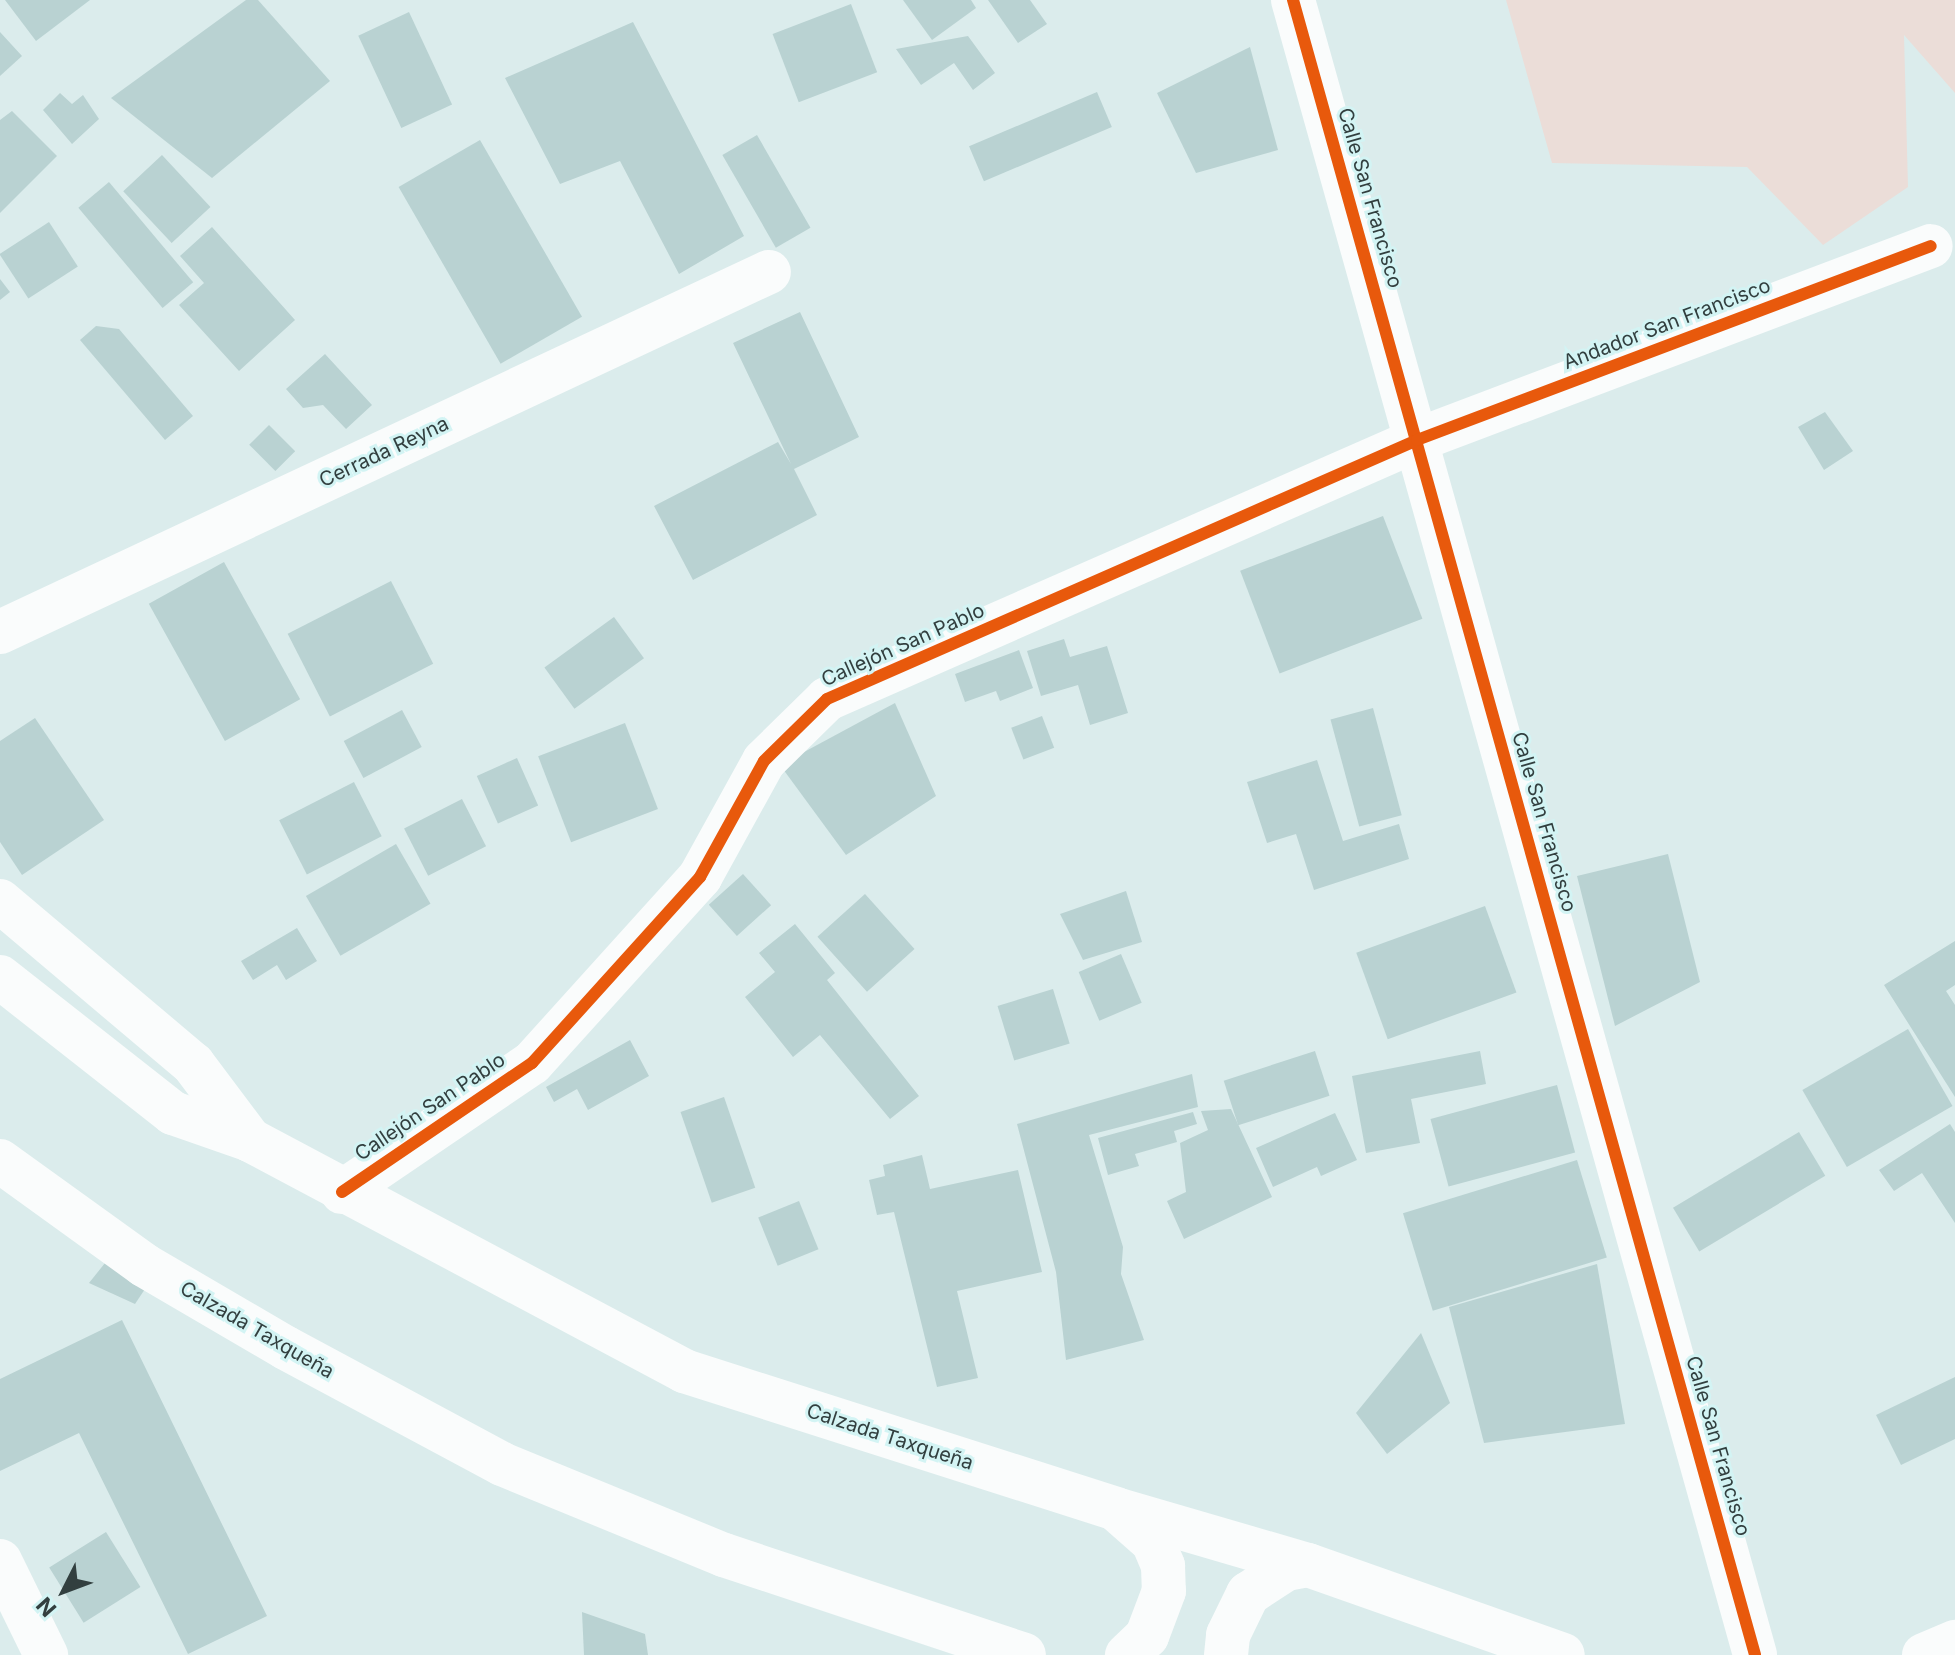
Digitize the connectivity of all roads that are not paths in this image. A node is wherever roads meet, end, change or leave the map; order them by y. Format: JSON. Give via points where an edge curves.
{"nodes":[{"id":1,"x":1293,"y":0,"type":"edge"},
{"id":2,"x":1931,"y":246,"type":"dead end"},
{"id":3,"x":769,"y":272,"type":"dead end"},
{"id":4,"x":1417,"y":440,"type":"junction"},
{"id":5,"x":0,"y":632,"type":"edge"},
{"id":6,"x":0,"y":901,"type":"edge"},
{"id":7,"x":0,"y":977,"type":"edge"},
{"id":8,"x":250,"y":1140,"type":"junction"},
{"id":9,"x":0,"y":1161,"type":"edge"},
{"id":10,"x":342,"y":1192,"type":"junction"},
{"id":11,"x":1116,"y":1509,"type":"junction"},
{"id":12,"x":0,"y":1561,"type":"edge"},
{"id":13,"x":1308,"y":1565,"type":"junction"},
{"id":14,"x":1955,"y":1642,"type":"edge"},
{"id":15,"x":46,"y":1655,"type":"edge"},
{"id":16,"x":1024,"y":1655,"type":"edge"},
{"id":17,"x":1127,"y":1655,"type":"edge"},
{"id":18,"x":1226,"y":1655,"type":"edge"},
{"id":19,"x":1563,"y":1655,"type":"edge"},
{"id":20,"x":1755,"y":1655,"type":"edge"},
{"id":21,"x":1924,"y":1655,"type":"edge"}],
"edges":[{"from":1,"to":4,"type":"street","name":"Calle San Francisco"},
{"from":2,"to":4,"type":"street","name":"Andador San Francisco"},
{"from":3,"to":5,"type":"street","name":"Cerrada Reyna"},
{"from":4,"to":10,"type":"street","name":"Callejón San Pablo","via":[[827,699],[764,761],[700,877],[532,1063]]},
{"from":4,"to":20,"type":"street","name":"Calle San Francisco"},
{"from":6,"to":8,"type":"street","name":"Calzada Taxqueña","via":[[193,1064]]},
{"from":7,"to":8,"type":"street","name":"Calzada Taxqueña","via":[[173,1113]]},
{"from":8,"to":10,"type":"street","name":"Calzada Taxqueña"},
{"from":9,"to":16,"type":"street","name":"Calzada Taxqueña","via":[[144,1265],[502,1464],[724,1555]]},
{"from":10,"to":11,"type":"street","name":"Calzada Taxqueña","via":[[684,1371]]},
{"from":11,"to":13,"type":"street","name":"Calzada Taxqueña"},
{"from":11,"to":17,"type":"street","via":[[1145,1533],[1163,1566],[1160,1615]]},
{"from":12,"to":15,"type":"street"},
{"from":13,"to":18,"type":"street","via":[[1286,1569],[1248,1594],[1228,1635]]},
{"from":13,"to":19,"type":"street","name":"Calzada Taxqueña"},
{"from":14,"to":21,"type":"street"}]}
